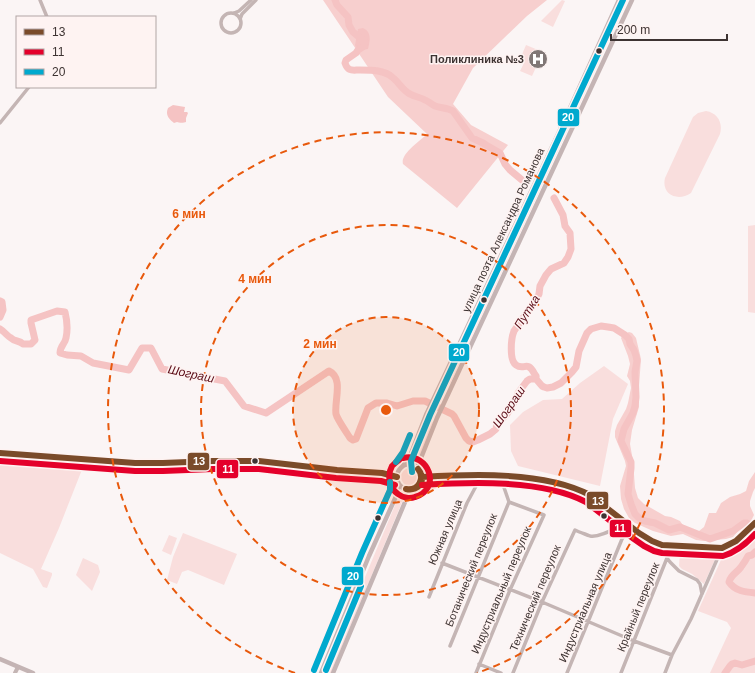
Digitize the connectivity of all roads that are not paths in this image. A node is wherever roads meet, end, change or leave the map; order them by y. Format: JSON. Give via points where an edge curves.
{"nodes":[{"id":1,"x":40,"y":0,"type":"edge"},
{"id":2,"x":251,"y":0,"type":"edge"},
{"id":3,"x":256,"y":0,"type":"edge"},
{"id":4,"x":619,"y":0,"type":"edge"},
{"id":5,"x":632,"y":0,"type":"edge"},
{"id":6,"x":234,"y":13,"type":"junction"},
{"id":7,"x":48,"y":16,"type":"edge"},
{"id":8,"x":240,"y":19,"type":"junction"},
{"id":9,"x":28,"y":88,"type":"edge"},
{"id":10,"x":0,"y":124,"type":"edge"},
{"id":11,"x":0,"y":453,"type":"edge"},
{"id":12,"x":402,"y":467,"type":"junction"},
{"id":13,"x":420,"y":471,"type":"junction"},
{"id":14,"x":482,"y":475,"type":"junction"},
{"id":15,"x":500,"y":476,"type":"junction"},
{"id":16,"x":422,"y":478,"type":"junction"},
{"id":17,"x":397,"y":479,"type":"junction"},
{"id":18,"x":414,"y":489,"type":"junction"},
{"id":19,"x":509,"y":502,"type":"junction"},
{"id":20,"x":626,"y":523,"type":"junction"},
{"id":21,"x":755,"y":523,"type":"edge"},
{"id":22,"x":631,"y":527,"type":"junction"},
{"id":23,"x":670,"y":546,"type":"junction"},
{"id":24,"x":722,"y":548,"type":"junction"},
{"id":25,"x":667,"y":558,"type":"junction"},
{"id":26,"x":442,"y":563,"type":"junction"},
{"id":27,"x":478,"y":578,"type":"junction"},
{"id":28,"x":510,"y":590,"type":"junction"},
{"id":29,"x":702,"y":595,"type":"junction"},
{"id":30,"x":429,"y":597,"type":"dead end"},
{"id":31,"x":542,"y":602,"type":"junction"},
{"id":32,"x":588,"y":622,"type":"junction"},
{"id":33,"x":634,"y":641,"type":"junction"},
{"id":34,"x":450,"y":646,"type":"dead end"},
{"id":35,"x":672,"y":655,"type":"junction"},
{"id":36,"x":0,"y":659,"type":"edge"},
{"id":37,"x":480,"y":664,"type":"junction"},
{"id":38,"x":18,"y":666,"type":"junction"},
{"id":39,"x":15,"y":673,"type":"edge"},
{"id":40,"x":33,"y":673,"type":"edge"},
{"id":41,"x":321,"y":673,"type":"edge"},
{"id":42,"x":333,"y":673,"type":"edge"},
{"id":43,"x":476,"y":673,"type":"edge"},
{"id":44,"x":501,"y":673,"type":"edge"},
{"id":45,"x":513,"y":673,"type":"edge"},
{"id":46,"x":567,"y":673,"type":"edge"},
{"id":47,"x":621,"y":673,"type":"edge"},
{"id":48,"x":665,"y":673,"type":"edge"}],
"edges":[{"from":1,"to":7,"type":"street"},
{"from":2,"to":6,"type":"street"},
{"from":3,"to":8,"type":"street"},
{"from":4,"to":12,"type":"main road","name":"улица поэта Александра Романова","via":[[426,415],[410,456]]},
{"from":5,"to":13,"type":"main road","name":"улица поэта Александра Романова","via":[[437,418],[420,461]]},
{"from":6,"to":8,"type":"street"},
{"from":6,"to":8,"type":"street","via":[[222,18],[221,26],[225,31],[238,31]]},
{"from":9,"to":10,"type":"street"},
{"from":11,"to":17,"type":"street","via":[[135,463],[259,461],[382,473]]},
{"from":12,"to":13,"type":"main road","via":[[411,465]]},
{"from":12,"to":17,"type":"main road"},
{"from":13,"to":16,"type":"main road"},
{"from":14,"to":15,"type":"street"},
{"from":14,"to":16,"type":"street"},
{"from":14,"to":26,"type":"street","name":"Южная улица","via":[[467,503]]},
{"from":15,"to":19,"type":"street"},
{"from":15,"to":20,"type":"street","via":[[538,479],[580,489]]},
{"from":16,"to":18,"type":"main road"},
{"from":17,"to":18,"type":"main road","via":[[405,489]]},
{"from":17,"to":41,"type":"main road","via":[[397,494]]},
{"from":18,"to":42,"type":"main road","via":[[408,495]]},
{"from":19,"to":27,"type":"street","name":"Ботанический переулок"},
{"from":19,"to":28,"type":"street","name":"Индустриальный переулок","via":[[544,515]]},
{"from":20,"to":22,"type":"street"},
{"from":20,"to":31,"type":"street","name":"Технический переулок","via":[[596,536],[574,530]]},
{"from":21,"to":24,"type":"street","via":[[732,545]]},
{"from":22,"to":23,"type":"street","via":[[654,543]]},
{"from":22,"to":32,"type":"street","name":"Индустриальная улица","via":[[622,539]]},
{"from":23,"to":24,"type":"street"},
{"from":23,"to":25,"type":"street","name":"Крайный переулок"},
{"from":24,"to":29,"type":"street"},
{"from":25,"to":29,"type":"street","via":[[673,566],[700,584]]},
{"from":25,"to":33,"type":"street","name":"Крайный переулок"},
{"from":26,"to":27,"type":"street"},
{"from":26,"to":30,"type":"street","name":"Южная улица"},
{"from":27,"to":28,"type":"street"},
{"from":27,"to":34,"type":"street","name":"Ботанический переулок"},
{"from":28,"to":31,"type":"street"},
{"from":28,"to":37,"type":"street","name":"Индустриальный переулок"},
{"from":29,"to":35,"type":"street"},
{"from":31,"to":32,"type":"street"},
{"from":31,"to":45,"type":"street","name":"Технический переулок"},
{"from":32,"to":33,"type":"street"},
{"from":32,"to":46,"type":"street","name":"Индустриальная улица"},
{"from":33,"to":35,"type":"street"},
{"from":33,"to":47,"type":"street","name":"Крайный переулок"},
{"from":35,"to":48,"type":"street"},
{"from":36,"to":38,"type":"main road"},
{"from":37,"to":43,"type":"street","name":"Индустриальный переулок"},
{"from":37,"to":44,"type":"street"},
{"from":38,"to":39,"type":"street"},
{"from":38,"to":40,"type":"main road"}]}
